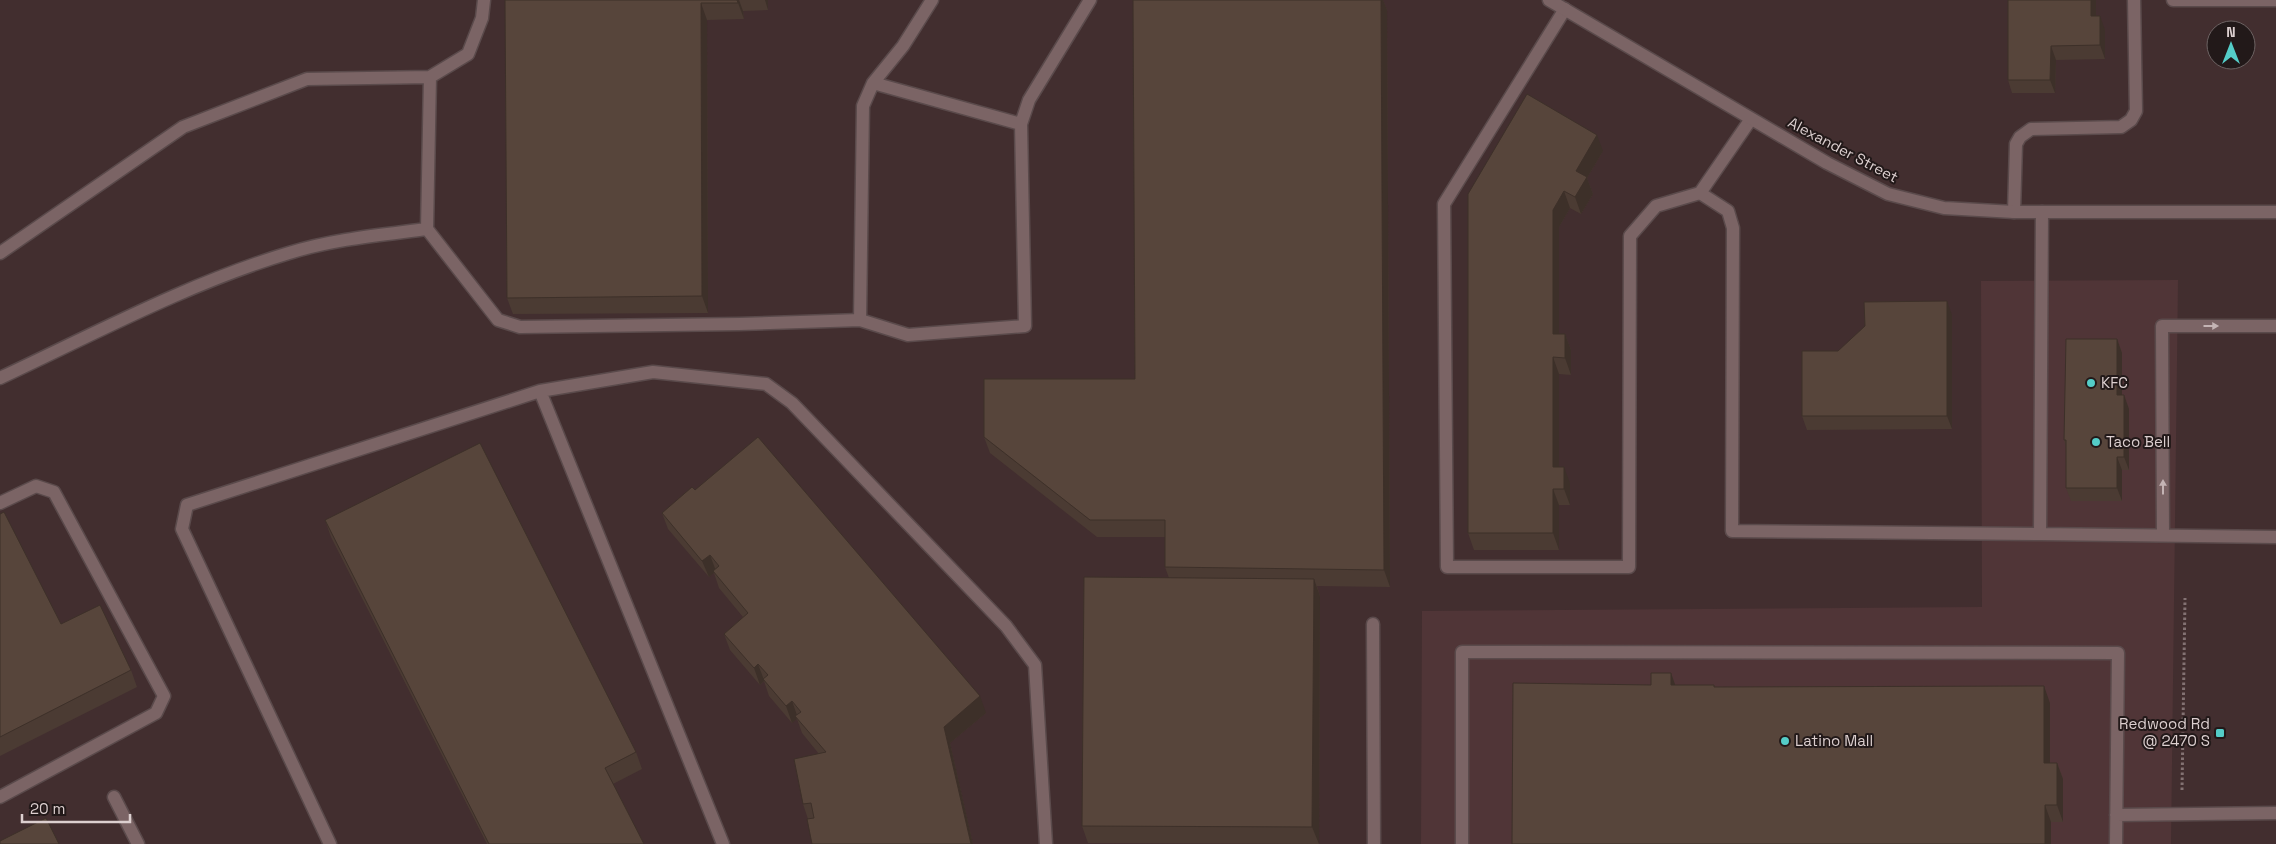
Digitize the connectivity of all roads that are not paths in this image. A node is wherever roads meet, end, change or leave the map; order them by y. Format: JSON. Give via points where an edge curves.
{"nodes":[{"id":1,"x":484,"y":0,"type":"edge"},
{"id":2,"x":932,"y":0,"type":"edge"},
{"id":3,"x":1090,"y":0,"type":"edge"},
{"id":4,"x":1549,"y":0,"type":"edge"},
{"id":5,"x":2134,"y":0,"type":"edge"},
{"id":6,"x":2173,"y":0,"type":"edge"},
{"id":7,"x":2276,"y":0,"type":"edge"},
{"id":8,"x":1565,"y":9,"type":"junction"},
{"id":9,"x":430,"y":77,"type":"junction"},
{"id":10,"x":873,"y":83,"type":"junction"},
{"id":11,"x":1751,"y":119,"type":"junction"},
{"id":12,"x":1021,"y":124,"type":"junction"},
{"id":13,"x":1700,"y":193,"type":"junction"},
{"id":14,"x":2014,"y":212,"type":"junction"},
{"id":15,"x":2042,"y":212,"type":"junction"},
{"id":16,"x":2276,"y":212,"type":"edge"},
{"id":17,"x":427,"y":229,"type":"junction"},
{"id":18,"x":0,"y":253,"type":"edge"},
{"id":19,"x":860,"y":320,"type":"junction"},
{"id":20,"x":2276,"y":326,"type":"edge"},
{"id":21,"x":0,"y":378,"type":"edge"},
{"id":22,"x":540,"y":391,"type":"junction"},
{"id":23,"x":0,"y":503,"type":"edge"},
{"id":24,"x":2040,"y":534,"type":"junction"},
{"id":25,"x":2163,"y":535,"type":"junction"},
{"id":26,"x":2276,"y":537,"type":"edge"},
{"id":27,"x":1373,"y":624,"type":"dead end"},
{"id":28,"x":0,"y":797,"type":"edge"},
{"id":29,"x":114,"y":797,"type":"dead end"},
{"id":30,"x":2276,"y":813,"type":"edge"},
{"id":31,"x":2116,"y":815,"type":"junction"},
{"id":32,"x":138,"y":844,"type":"edge"},
{"id":33,"x":330,"y":844,"type":"edge"},
{"id":34,"x":723,"y":844,"type":"edge"},
{"id":35,"x":1046,"y":844,"type":"edge"},
{"id":36,"x":1374,"y":844,"type":"edge"},
{"id":37,"x":1462,"y":844,"type":"edge"},
{"id":38,"x":2116,"y":844,"type":"edge"}],
"edges":[{"from":1,"to":9,"type":"street","via":[[482,18],[468,54]]},
{"from":2,"to":10,"type":"street","via":[[903,46]]},
{"from":3,"to":12,"type":"street","via":[[1029,100]]},
{"from":4,"to":8,"type":"street","name":"Alexander Street"},
{"from":5,"to":14,"type":"street","via":[[2136,110],[2132,120],[2120,127],[2031,128],[2016,144]]},
{"from":6,"to":7,"type":"street"},
{"from":8,"to":11,"type":"street","name":"Alexander Street"},
{"from":8,"to":13,"type":"street","via":[[1444,204],[1447,566],[1629,566],[1630,236],[1656,206]]},
{"from":9,"to":17,"type":"street"},
{"from":9,"to":18,"type":"street","via":[[307,79],[183,127]]},
{"from":10,"to":12,"type":"street"},
{"from":10,"to":19,"type":"street","via":[[863,106],[861,132]]},
{"from":11,"to":13,"type":"street"},
{"from":11,"to":14,"type":"street","name":"Alexander Street","via":[[1888,194],[1944,208]]},
{"from":12,"to":19,"type":"street","via":[[1025,326],[908,335]]},
{"from":13,"to":24,"type":"street","via":[[1728,211],[1732,228],[1732,531]]},
{"from":14,"to":15,"type":"street","name":"Alexander Street"},
{"from":15,"to":16,"type":"street","name":"Alexander Street"},
{"from":15,"to":24,"type":"street"},
{"from":17,"to":19,"type":"street","via":[[498,320],[520,327]]},
{"from":17,"to":21,"type":"street","via":[[348,239],[289,252],[196,287]]},
{"from":25,"to":20,"type":"street","one_way":true,"via":[[2162,326]]},
{"from":22,"to":33,"type":"street","via":[[187,505],[182,529]]},
{"from":22,"to":34,"type":"street"},
{"from":22,"to":35,"type":"street","via":[[653,372],[766,384],[792,403],[1006,626],[1036,665]]},
{"from":23,"to":28,"type":"street","via":[[36,486],[54,492],[164,696],[156,713]]},
{"from":24,"to":25,"type":"street"},
{"from":25,"to":26,"type":"street"},
{"from":27,"to":36,"type":"street"},
{"from":29,"to":32,"type":"street"},
{"from":30,"to":31,"type":"street"},
{"from":31,"to":37,"type":"street","via":[[2118,653],[1462,652]]},
{"from":31,"to":38,"type":"street"}]}
